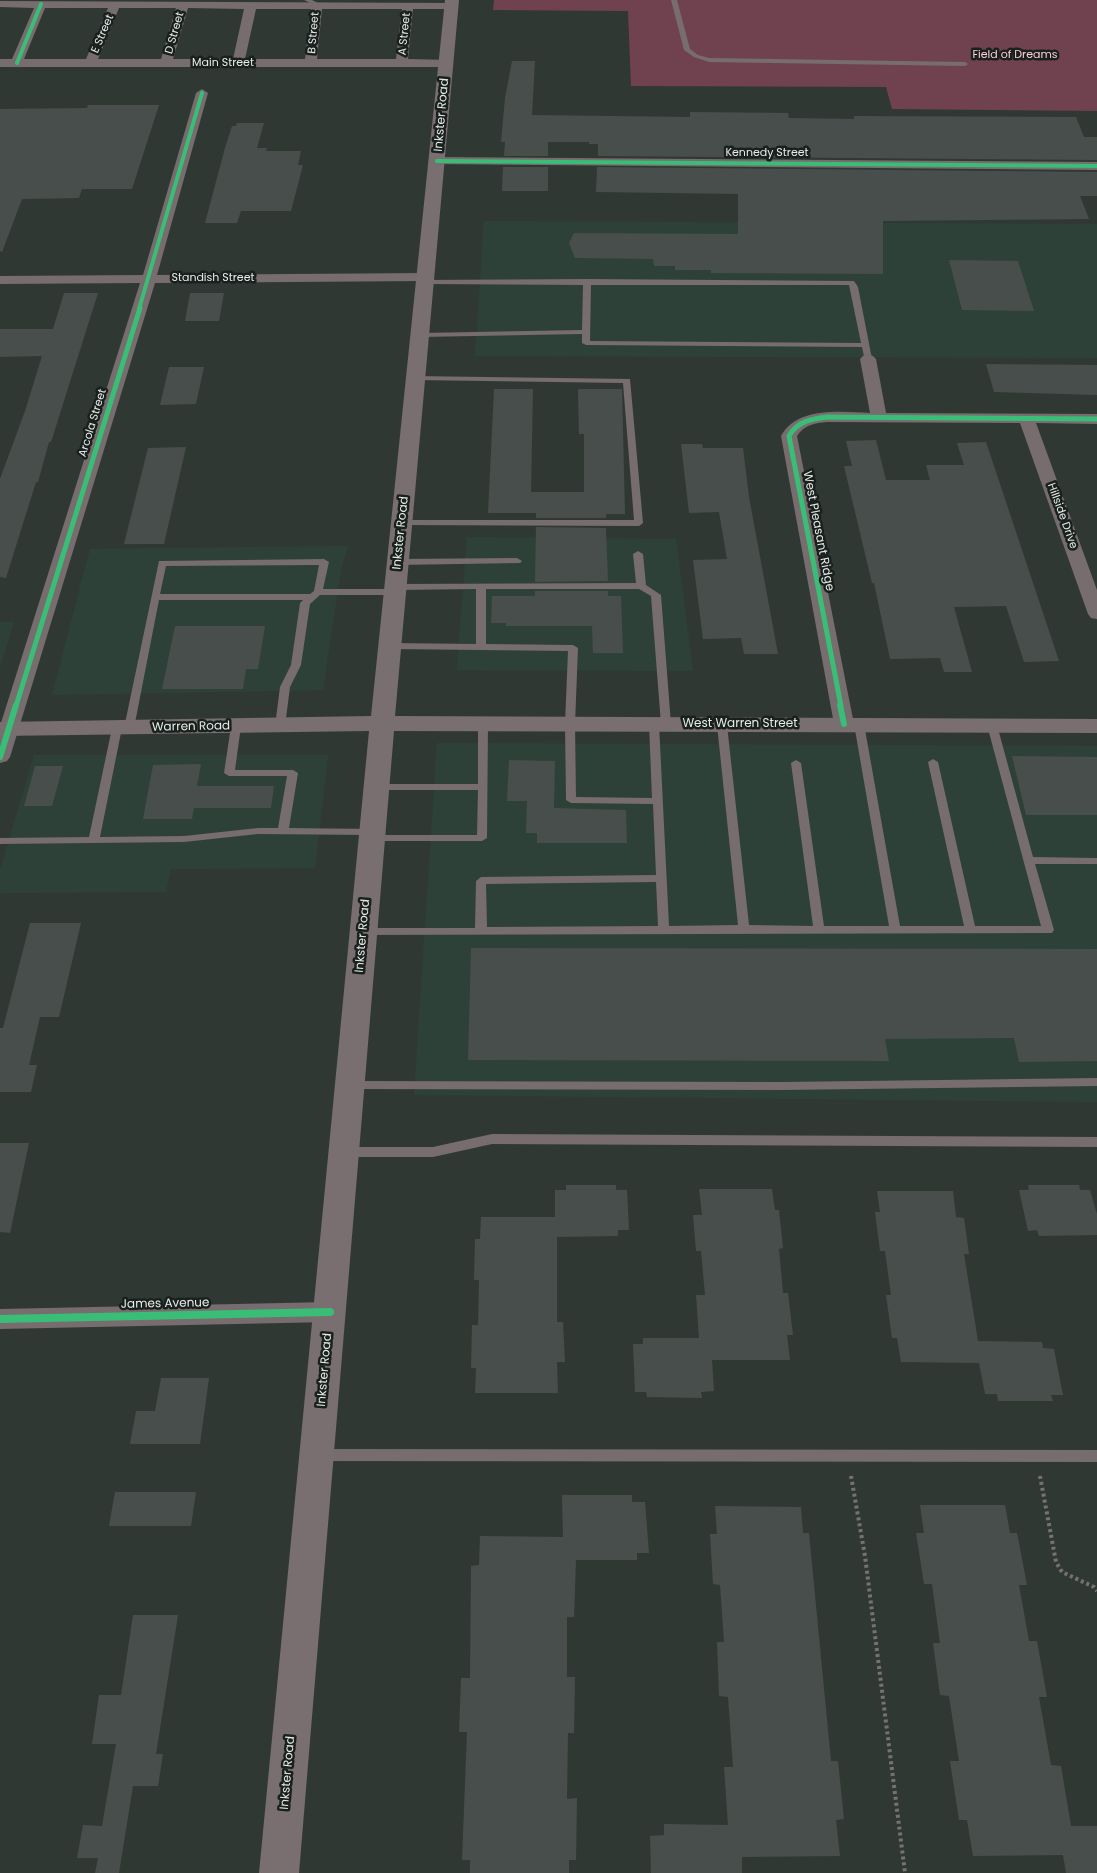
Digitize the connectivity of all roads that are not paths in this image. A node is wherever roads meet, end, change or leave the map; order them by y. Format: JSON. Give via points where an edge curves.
{"nodes":[{"id":1,"x":674,"y":0,"type":"edge"},
{"id":2,"x":137,"y":2,"type":"edge"},
{"id":3,"x":312,"y":2,"type":"edge"},
{"id":4,"x":452,"y":3,"type":"edge"},
{"id":5,"x":0,"y":4,"type":"edge"},
{"id":6,"x":41,"y":4,"type":"junction"},
{"id":7,"x":115,"y":4,"type":"junction"},
{"id":8,"x":183,"y":4,"type":"junction"},
{"id":9,"x":251,"y":4,"type":"junction"},
{"id":10,"x":408,"y":6,"type":"junction"},
{"id":11,"x":0,"y":63,"type":"edge"},
{"id":12,"x":17,"y":63,"type":"junction"},
{"id":13,"x":90,"y":63,"type":"junction"},
{"id":14,"x":166,"y":63,"type":"junction"},
{"id":15,"x":238,"y":63,"type":"junction"},
{"id":16,"x":311,"y":63,"type":"junction"},
{"id":17,"x":402,"y":63,"type":"junction"},
{"id":18,"x":447,"y":63,"type":"junction"},
{"id":19,"x":965,"y":64,"type":"dead end"},
{"id":20,"x":202,"y":93,"type":"dead end"},
{"id":21,"x":438,"y":161,"type":"junction"},
{"id":22,"x":1097,"y":166,"type":"edge"},
{"id":23,"x":149,"y":278,"type":"junction"},
{"id":24,"x":426,"y":279,"type":"junction"},
{"id":25,"x":0,"y":280,"type":"edge"},
{"id":26,"x":587,"y":281,"type":"junction"},
{"id":27,"x":586,"y":332,"type":"junction"},
{"id":28,"x":421,"y":335,"type":"junction"},
{"id":29,"x":867,"y":352,"type":"junction"},
{"id":30,"x":416,"y":378,"type":"junction"},
{"id":31,"x":879,"y":417,"type":"junction"},
{"id":32,"x":1026,"y":418,"type":"junction"},
{"id":33,"x":1097,"y":419,"type":"edge"},
{"id":34,"x":402,"y":523,"type":"junction"},
{"id":35,"x":638,"y":554,"type":"dead end"},
{"id":36,"x":517,"y":561,"type":"dead end"},
{"id":37,"x":398,"y":562,"type":"junction"},
{"id":38,"x":641,"y":586,"type":"junction"},
{"id":39,"x":481,"y":587,"type":"junction"},
{"id":40,"x":396,"y":589,"type":"junction"},
{"id":41,"x":316,"y":594,"type":"junction"},
{"id":42,"x":155,"y":597,"type":"junction"},
{"id":43,"x":1097,"y":614,"type":"edge"},
{"id":44,"x":390,"y":646,"type":"junction"},
{"id":45,"x":481,"y":647,"type":"junction"},
{"id":46,"x":483,"y":724,"type":"junction"},
{"id":47,"x":570,"y":724,"type":"junction"},
{"id":48,"x":660,"y":724,"type":"junction"},
{"id":49,"x":852,"y":724,"type":"junction"},
{"id":50,"x":382,"y":725,"type":"junction"},
{"id":51,"x":722,"y":725,"type":"junction"},
{"id":52,"x":992,"y":725,"type":"junction"},
{"id":53,"x":236,"y":726,"type":"junction"},
{"id":54,"x":280,"y":726,"type":"junction"},
{"id":55,"x":1097,"y":726,"type":"edge"},
{"id":56,"x":123,"y":728,"type":"junction"},
{"id":57,"x":4,"y":729,"type":"edge"},
{"id":58,"x":0,"y":758,"type":"edge"},
{"id":59,"x":933,"y":762,"type":"dead end"},
{"id":60,"x":796,"y":763,"type":"dead end"},
{"id":61,"x":377,"y":787,"type":"junction"},
{"id":62,"x":483,"y":787,"type":"junction"},
{"id":63,"x":657,"y":801,"type":"junction"},
{"id":64,"x":283,"y":831,"type":"junction"},
{"id":65,"x":372,"y":835,"type":"junction"},
{"id":66,"x":94,"y":840,"type":"junction"},
{"id":67,"x":0,"y":841,"type":"edge"},
{"id":68,"x":1029,"y":860,"type":"junction"},
{"id":69,"x":1097,"y":861,"type":"edge"},
{"id":70,"x":661,"y":878,"type":"junction"},
{"id":71,"x":744,"y":929,"type":"junction"},
{"id":72,"x":664,"y":930,"type":"junction"},
{"id":73,"x":819,"y":930,"type":"junction"},
{"id":74,"x":895,"y":930,"type":"junction"},
{"id":75,"x":970,"y":930,"type":"junction"},
{"id":76,"x":481,"y":931,"type":"junction"},
{"id":77,"x":364,"y":932,"type":"junction"},
{"id":78,"x":1097,"y":1082,"type":"edge"},
{"id":79,"x":350,"y":1085,"type":"junction"},
{"id":80,"x":1097,"y":1142,"type":"edge"},
{"id":81,"x":344,"y":1152,"type":"junction"},
{"id":82,"x":330,"y":1312,"type":"junction"},
{"id":83,"x":0,"y":1319,"type":"edge"},
{"id":84,"x":318,"y":1455,"type":"junction"},
{"id":85,"x":1097,"y":1456,"type":"edge"},
{"id":86,"x":279,"y":1873,"type":"edge"}],
"edges":[{"from":1,"to":19,"type":"lane","via":[[686,50],[709,60]]},
{"from":2,"to":7,"type":"street"},
{"from":2,"to":8,"type":"street"},
{"from":3,"to":9,"type":"street"},
{"from":3,"to":10,"type":"street"},
{"from":3,"to":16,"type":"street","name":"B Street"},
{"from":4,"to":10,"type":"street"},
{"from":4,"to":18,"type":"main road","name":"Inkster Road"},
{"from":5,"to":6,"type":"street"},
{"from":6,"to":7,"type":"street"},
{"from":6,"to":12,"type":"street"},
{"from":7,"to":13,"type":"street","name":"E Street"},
{"from":8,"to":9,"type":"street"},
{"from":8,"to":14,"type":"street","name":"D Street"},
{"from":9,"to":15,"type":"street"},
{"from":10,"to":17,"type":"street","name":"A Street"},
{"from":11,"to":12,"type":"street","name":"Main Street"},
{"from":12,"to":13,"type":"street","name":"Main Street"},
{"from":13,"to":14,"type":"street","name":"Main Street"},
{"from":14,"to":15,"type":"street","name":"Main Street"},
{"from":15,"to":16,"type":"street","name":"Main Street"},
{"from":16,"to":17,"type":"street","name":"Main Street"},
{"from":17,"to":18,"type":"street","name":"Main Street"},
{"from":18,"to":21,"type":"main road","name":"Inkster Road"},
{"from":20,"to":23,"type":"street","name":"Arcola Street"},
{"from":21,"to":22,"type":"street","name":"Kennedy Street"},
{"from":21,"to":24,"type":"main road","name":"Inkster Road"},
{"from":23,"to":24,"type":"street","name":"Standish Street"},
{"from":23,"to":25,"type":"street","name":"Standish Street"},
{"from":23,"to":57,"type":"street","name":"Arcola Street"},
{"from":24,"to":26,"type":"lane"},
{"from":24,"to":28,"type":"main road","name":"Inkster Road"},
{"from":26,"to":27,"type":"lane"},
{"from":26,"to":29,"type":"lane","via":[[850,284],[854,287]]},
{"from":27,"to":28,"type":"lane"},
{"from":27,"to":29,"type":"lane","via":[[586,343]]},
{"from":28,"to":30,"type":"main road","name":"Inkster Road"},
{"from":29,"to":31,"type":"street"},
{"from":30,"to":34,"type":"main road","name":"Inkster Road"},
{"from":30,"to":34,"type":"lane","via":[[627,381],[639,523]]},
{"from":31,"to":32,"type":"street","name":"West Pleasant Ridge"},
{"from":31,"to":49,"type":"street","name":"West Pleasant Ridge","via":[[814,418],[796,425],[789,436],[806,535]]},
{"from":32,"to":33,"type":"street","name":"West Pleasant Ridge"},
{"from":32,"to":43,"type":"street","name":"Hillside Drive"},
{"from":34,"to":37,"type":"main road","name":"Inkster Road"},
{"from":35,"to":38,"type":"lane"},
{"from":36,"to":37,"type":"lane"},
{"from":37,"to":40,"type":"main road","name":"Inkster Road"},
{"from":38,"to":39,"type":"lane"},
{"from":38,"to":48,"type":"lane","via":[[656,595]]},
{"from":39,"to":40,"type":"lane"},
{"from":39,"to":45,"type":"lane"},
{"from":40,"to":41,"type":"lane"},
{"from":40,"to":44,"type":"main road","name":"Inkster Road"},
{"from":41,"to":42,"type":"lane"},
{"from":41,"to":42,"type":"lane","via":[[324,562],[162,563]]},
{"from":41,"to":54,"type":"lane","via":[[305,603],[296,664],[285,687]]},
{"from":42,"to":56,"type":"lane"},
{"from":44,"to":45,"type":"lane"},
{"from":44,"to":50,"type":"main road","name":"Inkster Road"},
{"from":45,"to":47,"type":"lane","via":[[573,648]]},
{"from":46,"to":47,"type":"main road","name":"West Warren Street"},
{"from":46,"to":50,"type":"main road","name":"West Warren Street"},
{"from":46,"to":62,"type":"lane"},
{"from":47,"to":48,"type":"main road","name":"West Warren Street"},
{"from":47,"to":63,"type":"lane","via":[[571,800]]},
{"from":48,"to":51,"type":"main road","name":"West Warren Street"},
{"from":48,"to":63,"type":"lane"},
{"from":49,"to":51,"type":"main road","name":"West Warren Street"},
{"from":49,"to":52,"type":"main road","name":"West Warren Street"},
{"from":49,"to":74,"type":"lane"},
{"from":50,"to":54,"type":"main road","name":"Warren Road"},
{"from":50,"to":61,"type":"main road","name":"Inkster Road"},
{"from":51,"to":71,"type":"lane"},
{"from":52,"to":55,"type":"main road","name":"West Warren Street"},
{"from":52,"to":68,"type":"lane"},
{"from":53,"to":54,"type":"main road","name":"Warren Road"},
{"from":53,"to":56,"type":"main road","name":"Warren Road"},
{"from":53,"to":64,"type":"lane","via":[[229,773],[293,773]]},
{"from":56,"to":57,"type":"main road","name":"Warren Road"},
{"from":56,"to":66,"type":"lane"},
{"from":57,"to":58,"type":"street","name":"Arcola Street"},
{"from":59,"to":75,"type":"lane"},
{"from":60,"to":73,"type":"lane"},
{"from":61,"to":62,"type":"lane"},
{"from":61,"to":65,"type":"main road","name":"Inkster Road"},
{"from":62,"to":65,"type":"lane","via":[[482,838]]},
{"from":63,"to":70,"type":"lane"},
{"from":64,"to":65,"type":"lane"},
{"from":64,"to":66,"type":"lane","via":[[184,839]]},
{"from":65,"to":77,"type":"main road","name":"Inkster Road"},
{"from":66,"to":67,"type":"lane"},
{"from":68,"to":69,"type":"lane"},
{"from":68,"to":75,"type":"lane","via":[[1048,930]]},
{"from":70,"to":72,"type":"lane"},
{"from":70,"to":76,"type":"lane","via":[[481,881]]},
{"from":71,"to":72,"type":"lane"},
{"from":71,"to":73,"type":"lane"},
{"from":72,"to":76,"type":"lane"},
{"from":73,"to":74,"type":"lane"},
{"from":74,"to":75,"type":"lane"},
{"from":76,"to":77,"type":"lane"},
{"from":77,"to":79,"type":"main road","name":"Inkster Road"},
{"from":78,"to":79,"type":"lane","via":[[782,1086]]},
{"from":79,"to":81,"type":"main road","name":"Inkster Road"},
{"from":80,"to":81,"type":"lane","via":[[492,1139],[433,1152]]},
{"from":81,"to":82,"type":"main road","name":"Inkster Road"},
{"from":82,"to":83,"type":"street","name":"James Avenue"},
{"from":82,"to":84,"type":"main road","name":"Inkster Road"},
{"from":84,"to":85,"type":"lane"},
{"from":84,"to":86,"type":"main road","name":"Inkster Road"}]}
